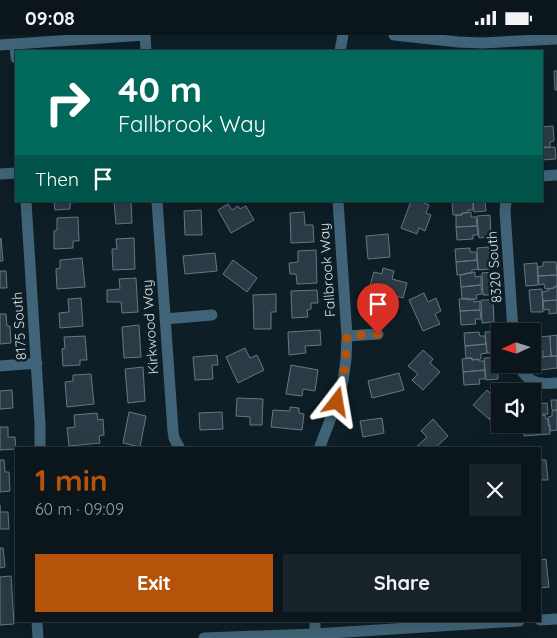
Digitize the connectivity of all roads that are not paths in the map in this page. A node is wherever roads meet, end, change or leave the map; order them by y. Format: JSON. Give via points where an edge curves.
{"nodes":[{"id":1,"x":145,"y":35,"type":"edge"},
{"id":2,"x":343,"y":35,"type":"edge"},
{"id":3,"x":394,"y":35,"type":"edge"},
{"id":4,"x":458,"y":38,"type":"edge"},
{"id":5,"x":557,"y":39,"type":"edge"},
{"id":6,"x":15,"y":44,"type":"junction"},
{"id":7,"x":0,"y":45,"type":"edge"},
{"id":8,"x":15,"y":50,"type":"edge"},
{"id":9,"x":146,"y":50,"type":"edge"},
{"id":10,"x":340,"y":50,"type":"edge"},
{"id":11,"x":15,"y":173,"type":"edge"},
{"id":12,"x":0,"y":174,"type":"edge"},
{"id":13,"x":557,"y":175,"type":"edge"},
{"id":14,"x":543,"y":176,"type":"edge"},
{"id":15,"x":26,"y":202,"type":"edge"},
{"id":16,"x":157,"y":202,"type":"edge"},
{"id":17,"x":338,"y":202,"type":"edge"},
{"id":18,"x":506,"y":202,"type":"edge"},
{"id":19,"x":212,"y":315,"type":"dead end"},
{"id":20,"x":165,"y":319,"type":"junction"},
{"id":21,"x":512,"y":323,"type":"edge"},
{"id":22,"x":378,"y":334,"type":"dead end"},
{"id":23,"x":347,"y":336,"type":"junction"},
{"id":24,"x":36,"y":363,"type":"junction"},
{"id":25,"x":0,"y":366,"type":"edge"},
{"id":26,"x":524,"y":373,"type":"edge"},
{"id":27,"x":557,"y":383,"type":"edge"},
{"id":28,"x":40,"y":447,"type":"edge"},
{"id":29,"x":179,"y":447,"type":"edge"},
{"id":30,"x":320,"y":447,"type":"edge"},
{"id":31,"x":557,"y":619,"type":"edge"},
{"id":32,"x":541,"y":620,"type":"edge"},
{"id":33,"x":37,"y":622,"type":"edge"},
{"id":34,"x":314,"y":622,"type":"edge"},
{"id":35,"x":505,"y":622,"type":"edge"},
{"id":36,"x":315,"y":636,"type":"edge"},
{"id":37,"x":38,"y":638,"type":"edge"},
{"id":38,"x":204,"y":638,"type":"edge"}],
"edges":[{"from":1,"to":6,"type":"street"},
{"from":1,"to":9,"type":"street"},
{"from":2,"to":10,"type":"street"},
{"from":3,"to":4,"type":"street"},
{"from":4,"to":5,"type":"street","via":[[491,42]]},
{"from":6,"to":7,"type":"street"},
{"from":6,"to":8,"type":"street"},
{"from":11,"to":12,"type":"street"},
{"from":13,"to":14,"type":"street"},
{"from":15,"to":24,"type":"street","name":"8175 South"},
{"from":16,"to":20,"type":"street","name":"Kirkwood Way"},
{"from":17,"to":23,"type":"street","name":"Fallbrook Way"},
{"from":18,"to":21,"type":"street","name":"8320 South"},
{"from":19,"to":20,"type":"street"},
{"from":20,"to":29,"type":"street","name":"Kirkwood Way","via":[[173,431]]},
{"from":22,"to":23,"type":"street"},
{"from":23,"to":30,"type":"street","name":"Fallbrook Way","via":[[343,381]]},
{"from":24,"to":25,"type":"street"},
{"from":24,"to":28,"type":"street","name":"8175 South"},
{"from":26,"to":27,"type":"street","via":[[530,380]]},
{"from":31,"to":32,"type":"street"},
{"from":33,"to":37,"type":"street"},
{"from":34,"to":36,"type":"street"},
{"from":35,"to":36,"type":"street"},
{"from":36,"to":38,"type":"street"}]}
